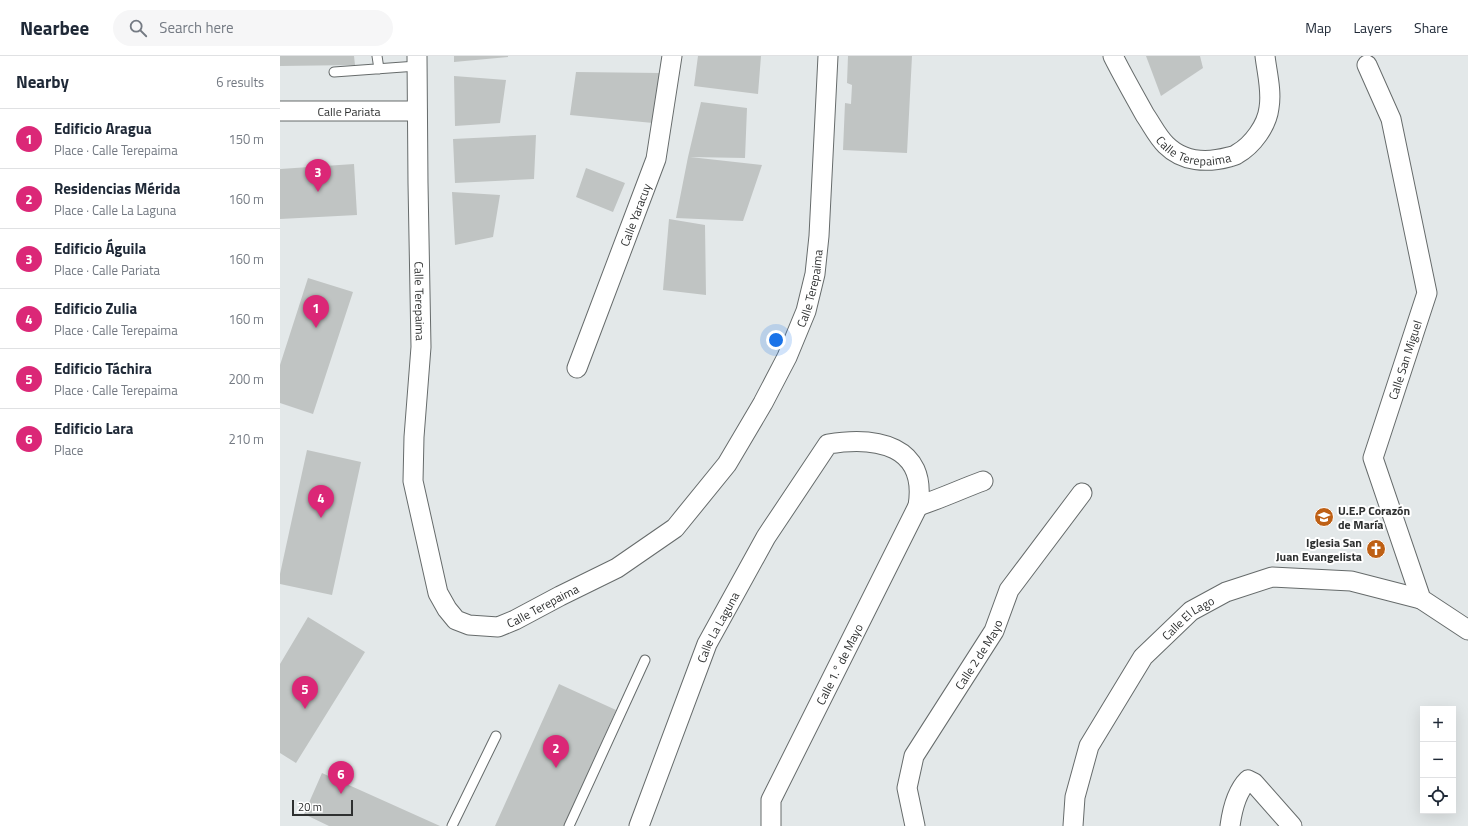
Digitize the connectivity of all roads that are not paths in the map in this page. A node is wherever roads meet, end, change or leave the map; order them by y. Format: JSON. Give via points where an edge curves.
{"nodes":[{"id":1,"x":377,"y":56,"type":"edge"},
{"id":2,"x":672,"y":56,"type":"edge"},
{"id":3,"x":828,"y":56,"type":"edge"},
{"id":4,"x":1113,"y":56,"type":"edge"},
{"id":5,"x":1265,"y":56,"type":"edge"},
{"id":6,"x":417,"y":61,"type":"edge"},
{"id":7,"x":1367,"y":65,"type":"dead end"},
{"id":8,"x":378,"y":69,"type":"junction"},
{"id":9,"x":334,"y":72,"type":"dead end"},
{"id":10,"x":280,"y":111,"type":"edge"},
{"id":11,"x":417,"y":111,"type":"junction"},
{"id":12,"x":578,"y":368,"type":"dead end"},
{"id":13,"x":983,"y":481,"type":"dead end"},
{"id":14,"x":1082,"y":493,"type":"dead end"},
{"id":15,"x":918,"y":506,"type":"junction"},
{"id":16,"x":1421,"y":599,"type":"junction"},
{"id":17,"x":1468,"y":630,"type":"edge"},
{"id":18,"x":645,"y":660,"type":"dead end"},
{"id":19,"x":496,"y":736,"type":"dead end"},
{"id":20,"x":452,"y":826,"type":"edge"},
{"id":21,"x":569,"y":826,"type":"edge"},
{"id":22,"x":639,"y":826,"type":"edge"},
{"id":23,"x":771,"y":826,"type":"edge"},
{"id":24,"x":915,"y":826,"type":"edge"},
{"id":25,"x":1073,"y":826,"type":"edge"},
{"id":26,"x":1230,"y":826,"type":"edge"},
{"id":27,"x":1292,"y":826,"type":"edge"}],
"edges":[{"from":1,"to":8,"type":"lane"},
{"from":2,"to":12,"type":"street","name":"Calle Yaracuy","via":[[656,159]]},
{"from":3,"to":11,"type":"street","name":"Calle Terepaima","via":[[816,274],[806,311],[787,357],[763,403],[727,464],[676,528],[617,568],[498,627],[469,625],[456,620],[447,609],[438,593],[413,481],[421,347]]},
{"from":4,"to":5,"type":"street","name":"Calle Terepaima","via":[[1155,132],[1167,146],[1182,156],[1202,161],[1237,155],[1263,126],[1269,108]]},
{"from":6,"to":8,"type":"lane"},
{"from":6,"to":11,"type":"street","name":"Calle Terepaima"},
{"from":7,"to":16,"type":"street","name":"Calle San Miguel","via":[[1391,119],[1426,293],[1373,458]]},
{"from":8,"to":9,"type":"lane"},
{"from":10,"to":11,"type":"street","name":"Calle Pariata"},
{"from":13,"to":15,"type":"street"},
{"from":14,"to":24,"type":"street","name":"Calle 2 de Mayo","via":[[1009,590],[994,632],[914,756],[907,788]]},
{"from":15,"to":22,"type":"street","name":"Calle La Laguna","via":[[918,478],[905,454],[878,443],[843,441],[828,444],[766,537],[707,644]]},
{"from":15,"to":23,"type":"street","name":"Calle 1.° de Mayo","via":[[772,800]]},
{"from":16,"to":17,"type":"street"},
{"from":16,"to":25,"type":"street","name":"Calle El Lago","via":[[1351,581],[1272,577],[1226,592],[1191,611],[1143,657],[1089,746],[1075,798]]},
{"from":18,"to":21,"type":"lane"},
{"from":19,"to":20,"type":"lane"},
{"from":26,"to":27,"type":"street","via":[[1232,812],[1248,780],[1259,787]]}]}
